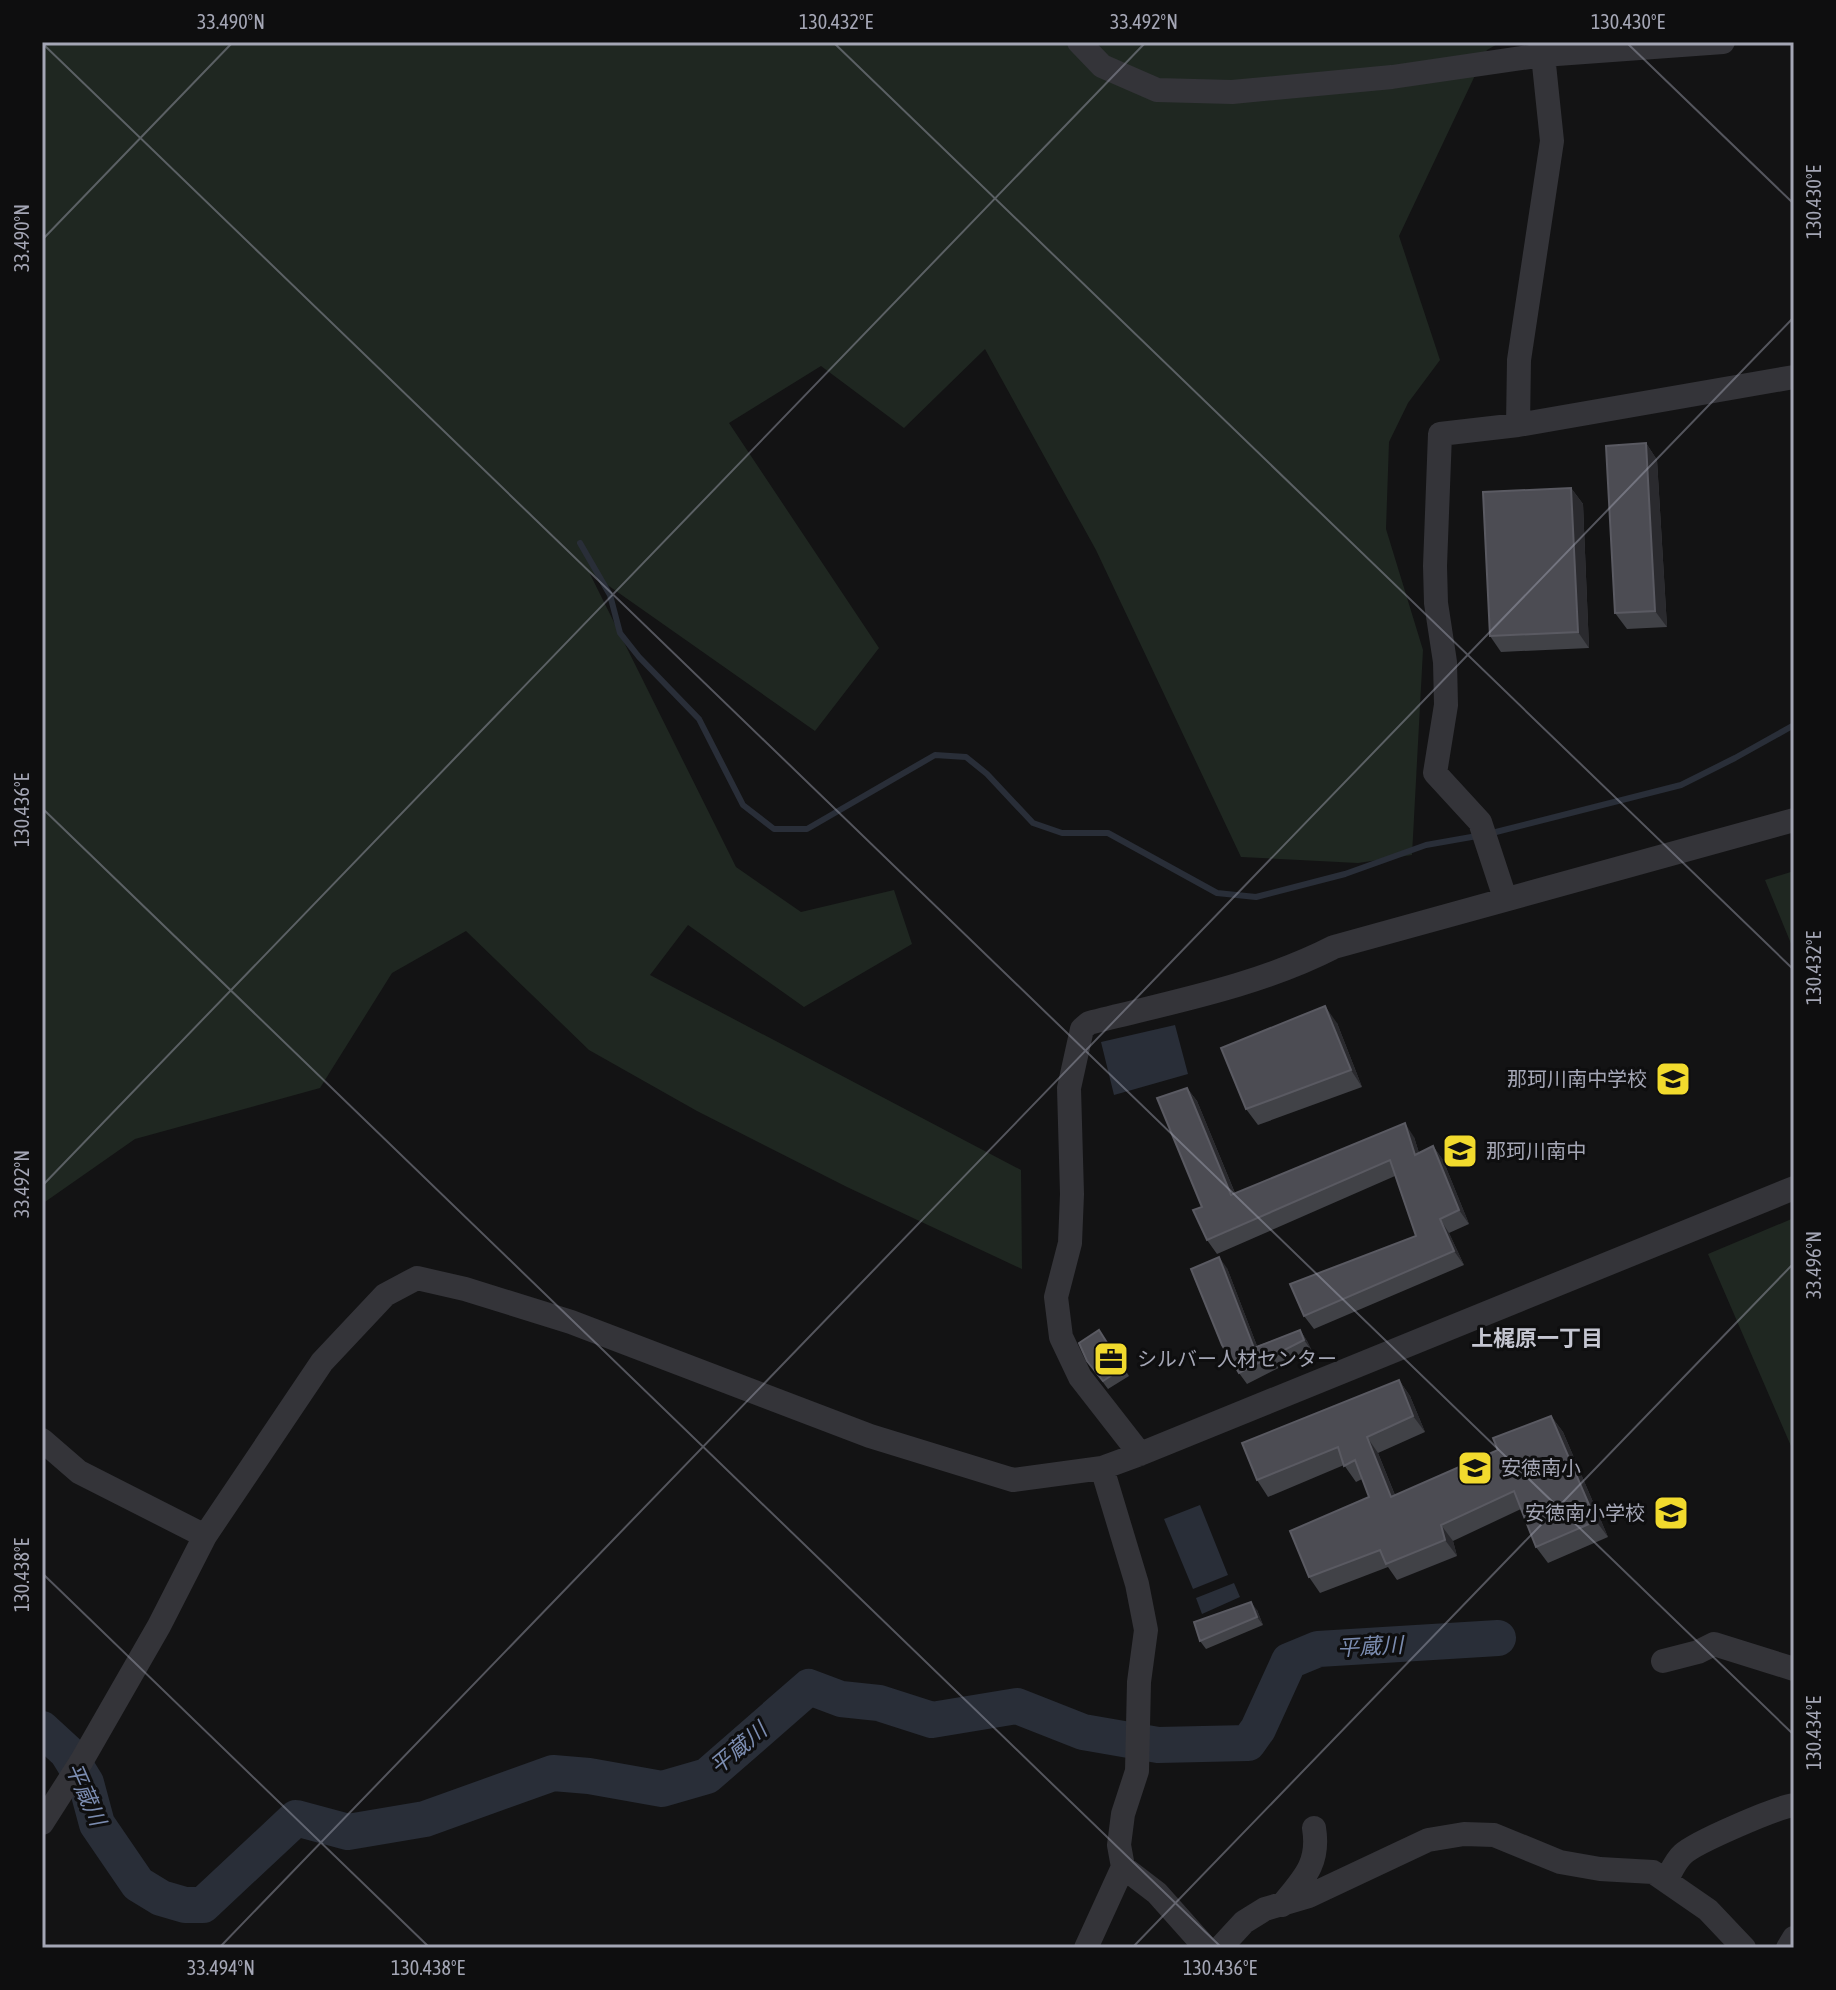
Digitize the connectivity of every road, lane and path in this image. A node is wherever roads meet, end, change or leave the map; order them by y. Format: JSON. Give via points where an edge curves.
{"nodes":[{"id":1,"x":1079,"y":42,"type":"edge"},
{"id":2,"x":1723,"y":42,"type":"edge"},
{"id":3,"x":1543,"y":55,"type":"junction"},
{"id":4,"x":1794,"y":377,"type":"edge"},
{"id":5,"x":1518,"y":425,"type":"junction"},
{"id":6,"x":1794,"y":820,"type":"edge"},
{"id":7,"x":1505,"y":898,"type":"junction"},
{"id":8,"x":1794,"y":1188,"type":"edge"},
{"id":9,"x":42,"y":1440,"type":"edge"},
{"id":10,"x":1140,"y":1454,"type":"junction"},
{"id":11,"x":1102,"y":1468,"type":"junction"},
{"id":12,"x":205,"y":1536,"type":"junction"},
{"id":13,"x":1663,"y":1661,"type":"dead end"},
{"id":14,"x":1794,"y":1669,"type":"edge"},
{"id":15,"x":1794,"y":1805,"type":"edge"},
{"id":16,"x":42,"y":1823,"type":"edge"},
{"id":17,"x":1314,"y":1828,"type":"dead end"},
{"id":18,"x":1123,"y":1867,"type":"junction"},
{"id":19,"x":1666,"y":1881,"type":"junction"},
{"id":20,"x":1282,"y":1905,"type":"junction"},
{"id":21,"x":1794,"y":1938,"type":"edge"},
{"id":22,"x":1086,"y":1948,"type":"edge"},
{"id":23,"x":1206,"y":1948,"type":"edge"},
{"id":24,"x":1220,"y":1948,"type":"edge"},
{"id":25,"x":1744,"y":1948,"type":"edge"},
{"id":26,"x":1788,"y":1948,"type":"edge"}],
"edges":[{"from":1,"to":3,"type":"street","via":[[1102,66],[1157,90],[1232,92],[1392,77]]},
{"from":2,"to":3,"type":"street"},
{"from":3,"to":5,"type":"street","via":[[1552,141],[1519,360]]},
{"from":4,"to":5,"type":"street"},
{"from":5,"to":7,"type":"street","via":[[1440,434],[1435,566],[1446,705],[1435,773],[1480,822]]},
{"from":6,"to":7,"type":"street"},
{"from":7,"to":10,"type":"street","via":[[1082,1029],[1069,1088],[1072,1194],[1070,1243],[1056,1297],[1061,1337],[1080,1377]]},
{"from":8,"to":10,"type":"street"},
{"from":9,"to":12,"type":"street","via":[[79,1472]]},
{"from":10,"to":11,"type":"street"},
{"from":11,"to":12,"type":"street","via":[[1013,1480],[870,1436],[571,1322],[417,1278],[385,1295],[322,1362]]},
{"from":11,"to":18,"type":"street","via":[[1146,1630],[1137,1771],[1119,1845]]},
{"from":12,"to":16,"type":"street","via":[[159,1626]]},
{"from":13,"to":14,"type":"street","via":[[1714,1644]]},
{"from":15,"to":19,"type":"street","via":[[1695,1846],[1680,1857]]},
{"from":17,"to":20,"type":"street","via":[[1316,1856]]},
{"from":18,"to":22,"type":"street"},
{"from":18,"to":23,"type":"street","via":[[1157,1893]]},
{"from":19,"to":20,"type":"street","via":[[1653,1872],[1560,1862],[1494,1835],[1464,1834],[1428,1840]]},
{"from":19,"to":25,"type":"street","via":[[1708,1910]]},
{"from":20,"to":24,"type":"street","via":[[1244,1922]]},
{"from":21,"to":26,"type":"street"}]}
